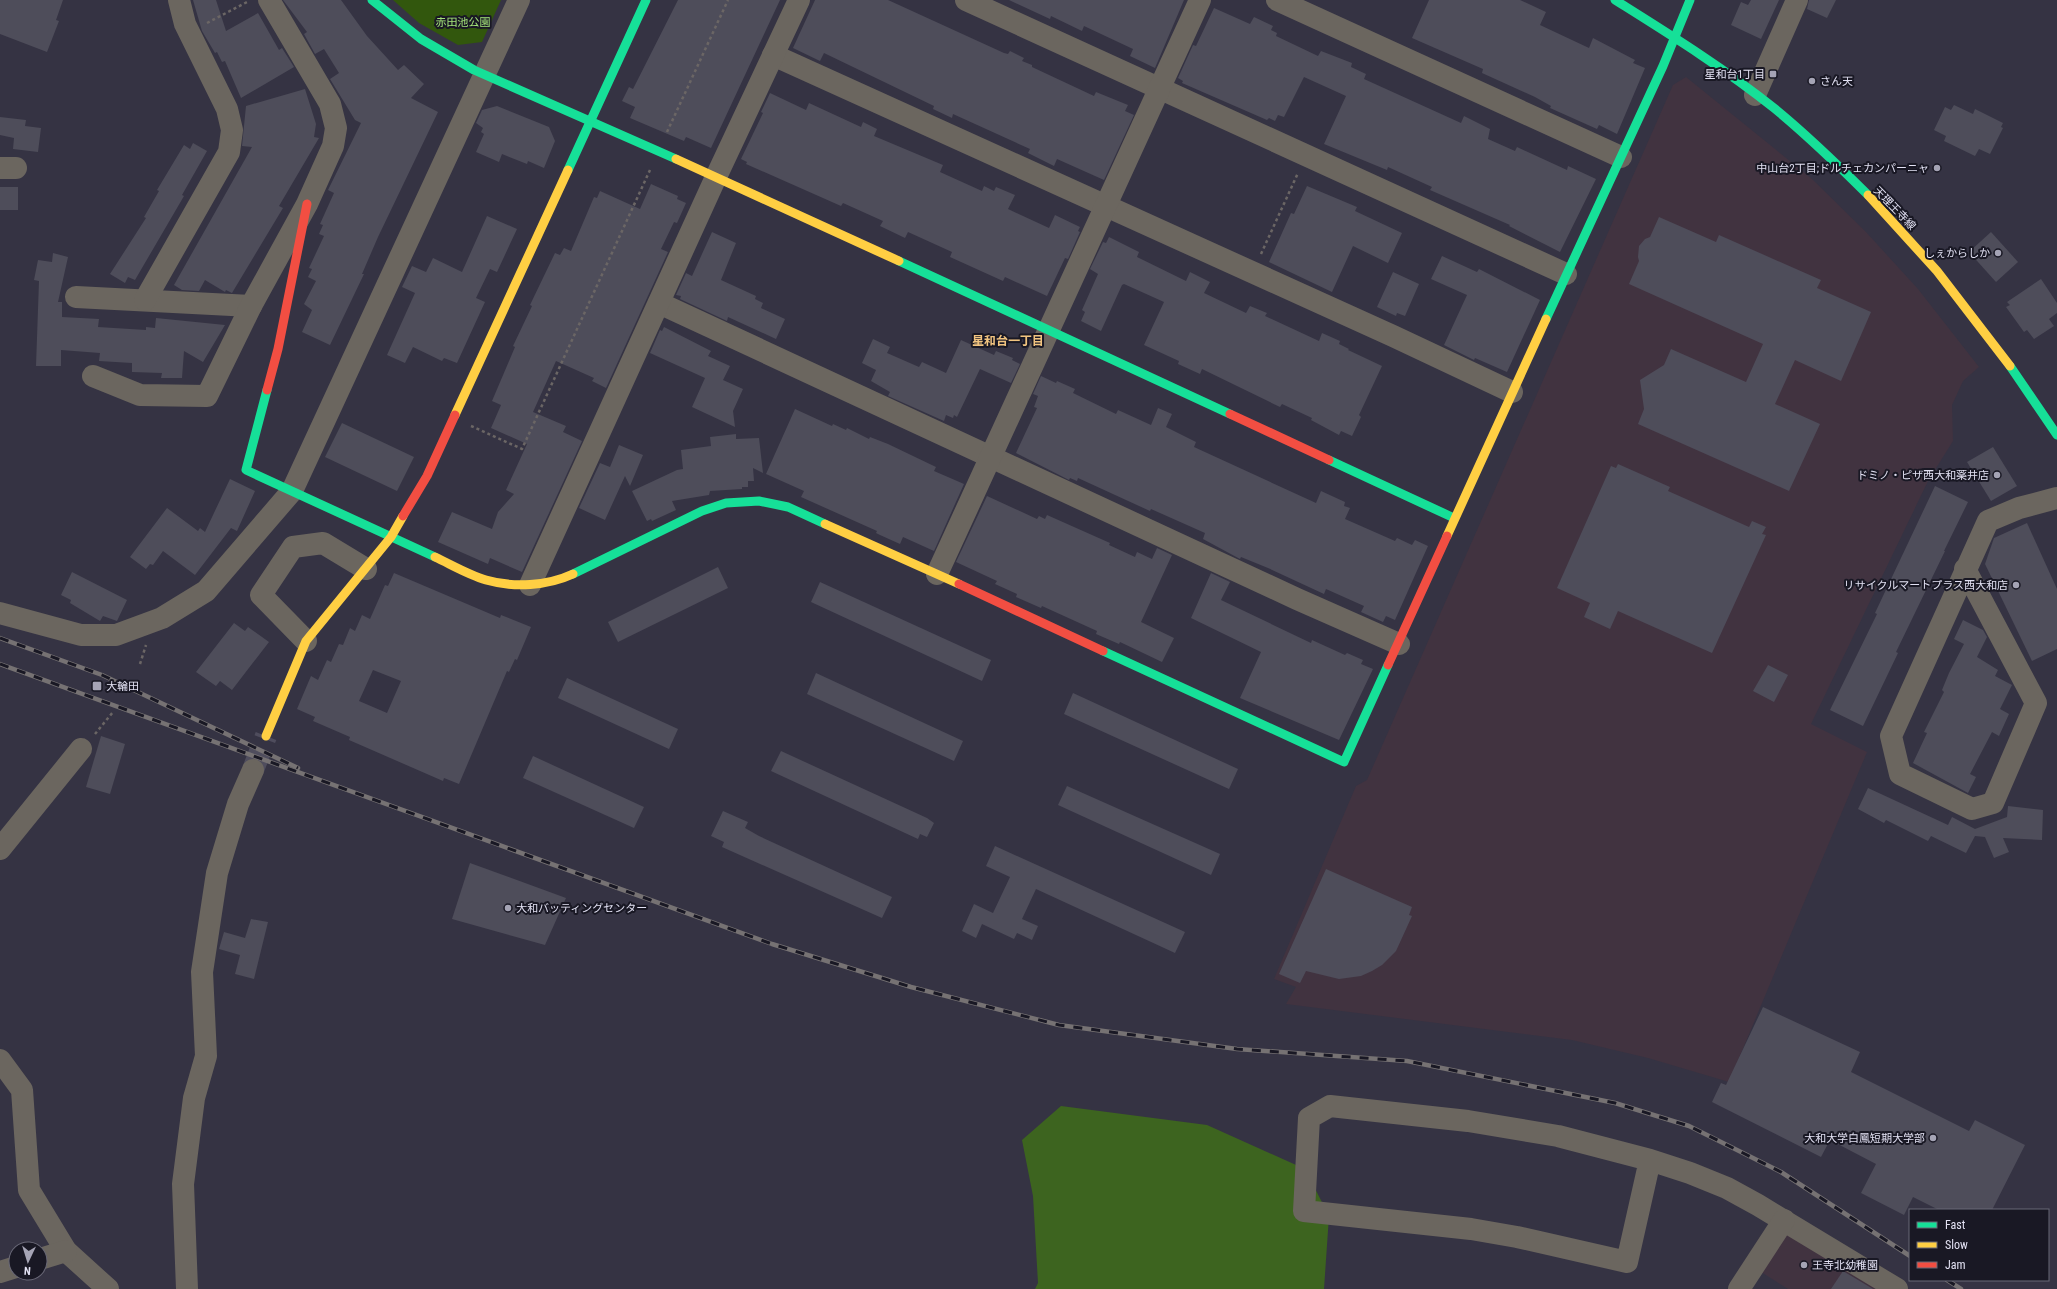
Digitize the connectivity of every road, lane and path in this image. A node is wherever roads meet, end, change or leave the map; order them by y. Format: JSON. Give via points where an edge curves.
{"nodes":[{"id":1,"x":179,"y":0,"type":"edge"},
{"id":2,"x":251,"y":0,"type":"edge"},
{"id":3,"x":269,"y":0,"type":"edge"},
{"id":4,"x":372,"y":0,"type":"edge"},
{"id":5,"x":519,"y":0,"type":"edge"},
{"id":6,"x":646,"y":0,"type":"edge"},
{"id":7,"x":728,"y":0,"type":"edge"},
{"id":8,"x":799,"y":0,"type":"edge"},
{"id":9,"x":966,"y":0,"type":"edge"},
{"id":10,"x":1200,"y":0,"type":"edge"},
{"id":11,"x":1277,"y":0,"type":"edge"},
{"id":12,"x":1615,"y":0,"type":"edge"},
{"id":13,"x":1690,"y":0,"type":"edge"},
{"id":14,"x":1797,"y":0,"type":"edge"},
{"id":15,"x":189,"y":32,"type":"junction"},
{"id":16,"x":1675,"y":38,"type":"junction"},
{"id":17,"x":773,"y":55,"type":"junction"},
{"id":18,"x":484,"y":76,"type":"junction"},
{"id":19,"x":1161,"y":88,"type":"junction"},
{"id":20,"x":1755,"y":95,"type":"junction"},
{"id":21,"x":591,"y":120,"type":"junction"},
{"id":22,"x":658,"y":151,"type":"junction"},
{"id":23,"x":1307,"y":154,"type":"junction"},
{"id":24,"x":1621,"y":157,"type":"junction"},
{"id":25,"x":716,"y":177,"type":"junction"},
{"id":26,"x":307,"y":204,"type":"junction"},
{"id":27,"x":1106,"y":206,"type":"junction"},
{"id":28,"x":1252,"y":272,"type":"junction"},
{"id":29,"x":1566,"y":274,"type":"junction"},
{"id":30,"x":76,"y":297,"type":"dead end"},
{"id":31,"x":145,"y":300,"type":"junction"},
{"id":32,"x":659,"y":303,"type":"junction"},
{"id":33,"x":251,"y":306,"type":"junction"},
{"id":34,"x":1050,"y":330,"type":"junction"},
{"id":35,"x":93,"y":376,"type":"dead end"},
{"id":36,"x":1512,"y":392,"type":"junction"},
{"id":37,"x":454,"y":418,"type":"junction"},
{"id":38,"x":2057,"y":435,"type":"edge"},
{"id":39,"x":990,"y":457,"type":"junction"},
{"id":40,"x":292,"y":491,"type":"junction"},
{"id":41,"x":2057,"y":498,"type":"edge"},
{"id":42,"x":1454,"y":518,"type":"junction"},
{"id":43,"x":392,"y":537,"type":"junction"},
{"id":44,"x":366,"y":569,"type":"junction"},
{"id":45,"x":1965,"y":569,"type":"junction"},
{"id":46,"x":938,"y":574,"type":"junction"},
{"id":47,"x":530,"y":585,"type":"junction"},
{"id":48,"x":0,"y":613,"type":"edge"},
{"id":49,"x":306,"y":641,"type":"junction"},
{"id":50,"x":1399,"y":644,"type":"junction"},
{"id":51,"x":113,"y":712,"type":"dead end"},
{"id":52,"x":266,"y":736,"type":"tunnel mouth"},
{"id":53,"x":81,"y":749,"type":"joint"},
{"id":54,"x":253,"y":770,"type":"tunnel mouth"},
{"id":55,"x":0,"y":849,"type":"edge"},
{"id":56,"x":0,"y":1060,"type":"edge"},
{"id":57,"x":1650,"y":1160,"type":"junction"},
{"id":58,"x":1784,"y":1220,"type":"junction"},
{"id":59,"x":66,"y":1250,"type":"junction"},
{"id":60,"x":48,"y":1256,"type":"edge"},
{"id":61,"x":108,"y":1289,"type":"edge"},
{"id":62,"x":187,"y":1289,"type":"edge"},
{"id":63,"x":1738,"y":1289,"type":"edge"},
{"id":64,"x":1897,"y":1289,"type":"edge"}],
"edges":[{"from":1,"to":15,"type":"street"},
{"from":2,"to":15,"type":"path"},
{"from":3,"to":26,"type":"street","via":[[330,104],[336,128],[333,146]]},
{"from":4,"to":18,"type":"street","via":[[410,32],[444,55]]},
{"from":5,"to":18,"type":"street"},
{"from":6,"to":21,"type":"street"},
{"from":7,"to":22,"type":"path"},
{"from":8,"to":17,"type":"street"},
{"from":9,"to":19,"type":"street"},
{"from":10,"to":19,"type":"street"},
{"from":11,"to":24,"type":"street"},
{"from":12,"to":16,"type":"street","name":"天理王寺線"},
{"from":13,"to":16,"type":"street"},
{"from":14,"to":20,"type":"street"},
{"from":15,"to":31,"type":"street","via":[[227,109],[232,130],[229,152]]},
{"from":16,"to":20,"type":"street","name":"天理王寺線"},
{"from":16,"to":24,"type":"street"},
{"from":17,"to":25,"type":"street"},
{"from":17,"to":27,"type":"street"},
{"from":18,"to":21,"type":"street"},
{"from":18,"to":40,"type":"street"},
{"from":19,"to":23,"type":"street"},
{"from":19,"to":27,"type":"street"},
{"from":20,"to":38,"type":"street","name":"天理王寺線","via":[[1794,126],[1891,220],[1982,325]]},
{"from":21,"to":22,"type":"street"},
{"from":21,"to":37,"type":"street"},
{"from":22,"to":25,"type":"street"},
{"from":22,"to":37,"type":"path","via":[[522,449]]},
{"from":23,"to":28,"type":"path"},
{"from":23,"to":29,"type":"street"},
{"from":24,"to":29,"type":"street"},
{"from":25,"to":32,"type":"street"},
{"from":25,"to":34,"type":"street"},
{"from":26,"to":33,"type":"street"},
{"from":26,"to":40,"type":"street","via":[[278,348],[246,470]]},
{"from":27,"to":28,"type":"street"},
{"from":27,"to":34,"type":"street"},
{"from":28,"to":36,"type":"street"},
{"from":29,"to":36,"type":"street"},
{"from":30,"to":31,"type":"street"},
{"from":31,"to":33,"type":"street"},
{"from":32,"to":39,"type":"street"},
{"from":32,"to":47,"type":"street"},
{"from":33,"to":35,"type":"street","via":[[207,396],[140,395]]},
{"from":34,"to":39,"type":"street"},
{"from":34,"to":42,"type":"street"},
{"from":36,"to":42,"type":"street"},
{"from":37,"to":43,"type":"street","via":[[427,476]]},
{"from":39,"to":46,"type":"street"},
{"from":39,"to":50,"type":"street"},
{"from":40,"to":43,"type":"street"},
{"from":40,"to":48,"type":"street","via":[[206,591],[162,618],[116,635],[81,635]]},
{"from":41,"to":45,"type":"street","via":[[2019,508],[1988,521]]},
{"from":42,"to":50,"type":"street"},
{"from":43,"to":44,"type":"street"},
{"from":43,"to":47,"type":"street","via":[[485,580]]},
{"from":44,"to":49,"type":"street"},
{"from":44,"to":49,"type":"street","via":[[323,543],[293,547],[261,595]]},
{"from":45,"to":45,"type":"street","via":[[2036,703],[1992,803],[1972,809],[1900,774],[1890,736]]},
{"from":46,"to":47,"type":"street","via":[[788,507],[759,500],[726,503],[702,511],[560,580]]},
{"from":46,"to":50,"type":"street","via":[[1344,762]]},
{"from":49,"to":52,"type":"street"},
{"from":51,"to":53,"type":"path"},
{"from":53,"to":55,"type":"street"},
{"from":54,"to":62,"type":"street","via":[[238,804],[217,873],[202,972],[206,1056],[194,1098],[183,1184]]},
{"from":56,"to":59,"type":"street","via":[[22,1090],[29,1190]]},
{"from":57,"to":57,"type":"street","via":[[1517,1128],[1330,1106],[1308,1118],[1304,1211],[1471,1229],[1627,1262]]},
{"from":57,"to":58,"type":"street","via":[[1727,1188]]},
{"from":58,"to":63,"type":"street"},
{"from":58,"to":64,"type":"street"},
{"from":59,"to":60,"type":"street"},
{"from":59,"to":61,"type":"street"}]}
